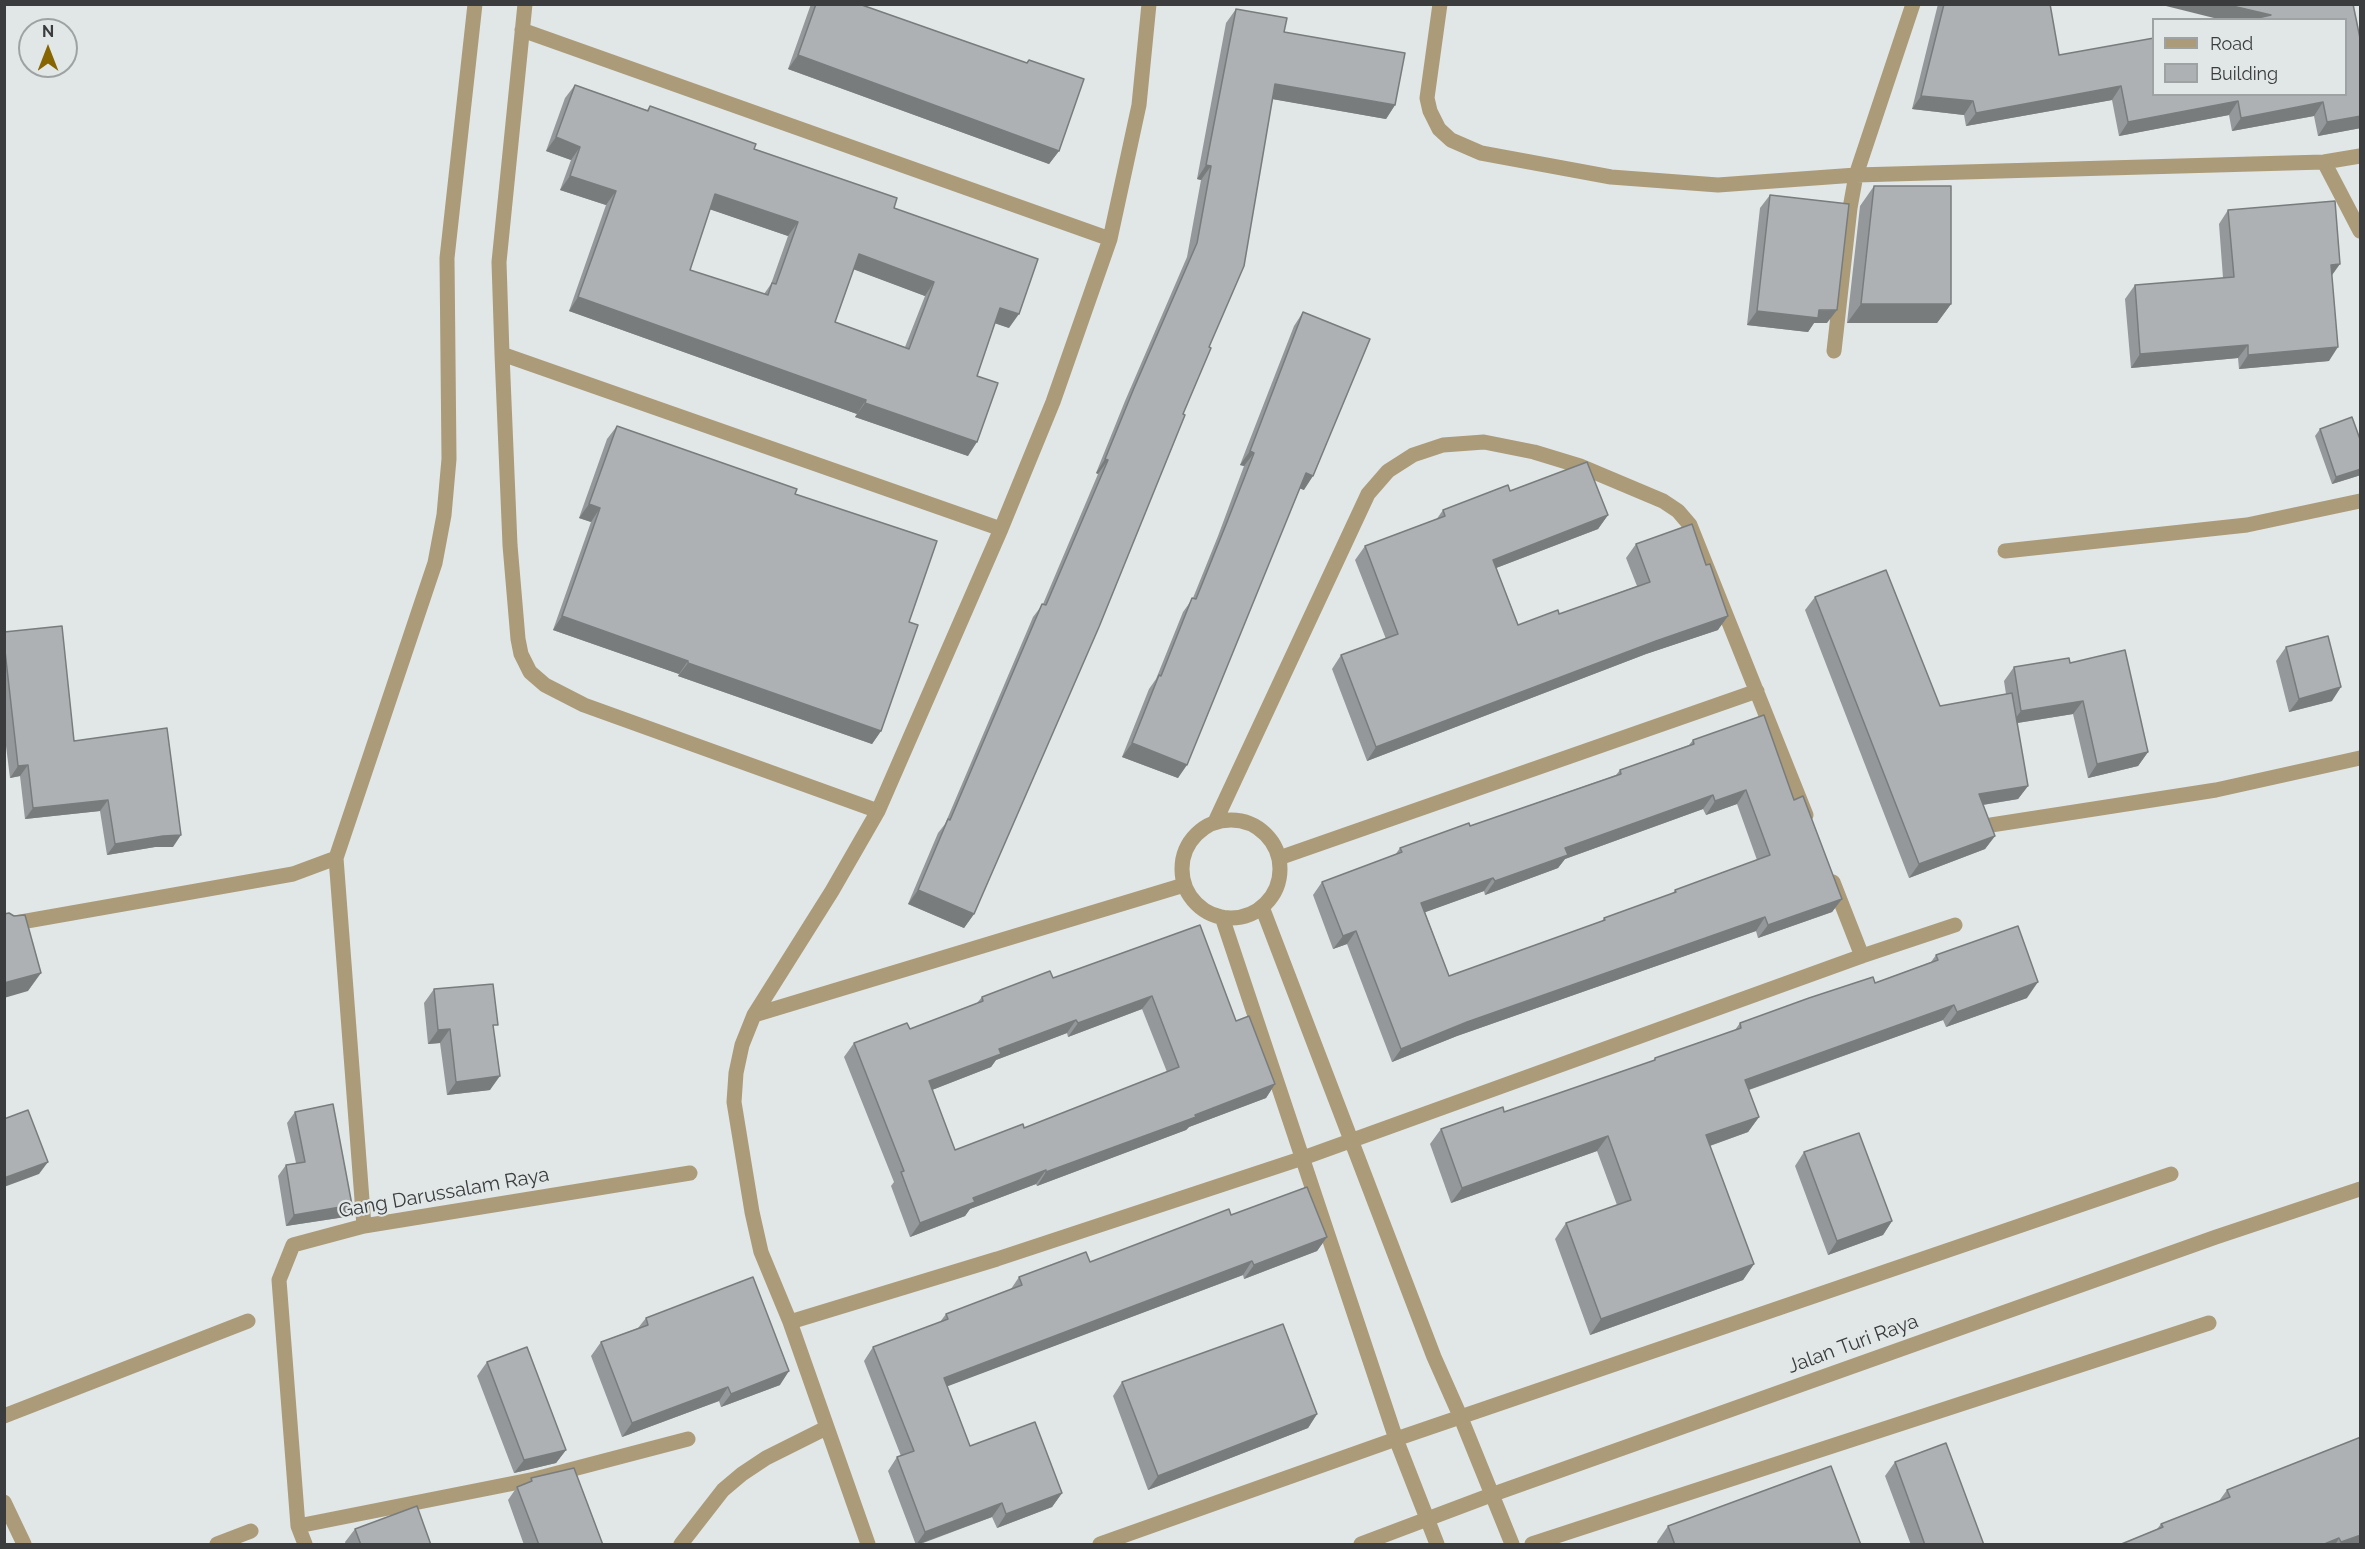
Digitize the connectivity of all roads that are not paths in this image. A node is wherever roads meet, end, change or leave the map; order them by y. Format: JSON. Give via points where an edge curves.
{"nodes":[{"id":1,"x":474,"y":4,"type":"edge"},
{"id":2,"x":525,"y":4,"type":"edge"},
{"id":3,"x":1149,"y":4,"type":"edge"},
{"id":4,"x":1440,"y":4,"type":"edge"},
{"id":5,"x":1913,"y":4,"type":"edge"},
{"id":6,"x":522,"y":30,"type":"junction"},
{"id":7,"x":2361,"y":156,"type":"edge"},
{"id":8,"x":2324,"y":162,"type":"junction"},
{"id":9,"x":1856,"y":175,"type":"junction"},
{"id":10,"x":2361,"y":231,"type":"edge"},
{"id":11,"x":1110,"y":239,"type":"junction"},
{"id":12,"x":1834,"y":351,"type":"dead end"},
{"id":13,"x":502,"y":354,"type":"junction"},
{"id":14,"x":2361,"y":501,"type":"edge"},
{"id":15,"x":1001,"y":529,"type":"junction"},
{"id":16,"x":2005,"y":551,"type":"dead end"},
{"id":17,"x":1757,"y":692,"type":"junction"},
{"id":18,"x":2361,"y":758,"type":"edge"},
{"id":19,"x":878,"y":811,"type":"junction"},
{"id":20,"x":1215,"y":822,"type":"junction"},
{"id":21,"x":1810,"y":824,"type":"edge"},
{"id":22,"x":1991,"y":825,"type":"edge"},
{"id":23,"x":336,"y":858,"type":"junction"},
{"id":24,"x":1279,"y":858,"type":"junction"},
{"id":25,"x":1827,"y":868,"type":"edge"},
{"id":26,"x":1184,"y":885,"type":"junction"},
{"id":27,"x":1262,"y":907,"type":"junction"},
{"id":28,"x":1222,"y":917,"type":"junction"},
{"id":29,"x":4,"y":925,"type":"edge"},
{"id":30,"x":1955,"y":925,"type":"dead end"},
{"id":31,"x":1862,"y":956,"type":"junction"},
{"id":32,"x":754,"y":1015,"type":"junction"},
{"id":33,"x":1352,"y":1140,"type":"junction"},
{"id":34,"x":1303,"y":1158,"type":"junction"},
{"id":35,"x":690,"y":1173,"type":"dead end"},
{"id":36,"x":2171,"y":1174,"type":"dead end"},
{"id":37,"x":2361,"y":1189,"type":"edge"},
{"id":38,"x":364,"y":1226,"type":"junction"},
{"id":39,"x":248,"y":1321,"type":"dead end"},
{"id":40,"x":790,"y":1322,"type":"junction"},
{"id":41,"x":2209,"y":1323,"type":"dead end"},
{"id":42,"x":4,"y":1416,"type":"edge"},
{"id":43,"x":1461,"y":1418,"type":"junction"},
{"id":44,"x":826,"y":1428,"type":"junction"},
{"id":45,"x":688,"y":1439,"type":"dead end"},
{"id":46,"x":1396,"y":1439,"type":"junction"},
{"id":47,"x":1491,"y":1495,"type":"junction"},
{"id":48,"x":4,"y":1502,"type":"edge"},
{"id":49,"x":1427,"y":1519,"type":"junction"},
{"id":50,"x":298,"y":1526,"type":"junction"},
{"id":51,"x":250,"y":1531,"type":"dead end"},
{"id":52,"x":24,"y":1545,"type":"edge"},
{"id":53,"x":217,"y":1545,"type":"edge"},
{"id":54,"x":305,"y":1545,"type":"edge"},
{"id":55,"x":681,"y":1545,"type":"edge"},
{"id":56,"x":868,"y":1545,"type":"edge"},
{"id":57,"x":1100,"y":1545,"type":"edge"},
{"id":58,"x":1361,"y":1545,"type":"edge"},
{"id":59,"x":1437,"y":1545,"type":"edge"},
{"id":60,"x":1512,"y":1545,"type":"edge"},
{"id":61,"x":1532,"y":1545,"type":"edge"}],
"edges":[{"from":1,"to":23,"type":"street","via":[[447,258],[449,459],[444,515],[435,563]]},
{"from":2,"to":6,"type":"street"},
{"from":3,"to":11,"type":"street","via":[[1139,105]]},
{"from":4,"to":9,"type":"street","via":[[1427,98],[1430,111],[1439,129],[1451,140],[1482,153],[1611,177],[1718,185]]},
{"from":5,"to":9,"type":"street"},
{"from":6,"to":11,"type":"street"},
{"from":6,"to":13,"type":"street","via":[[499,262]]},
{"from":7,"to":8,"type":"street"},
{"from":8,"to":9,"type":"street"},
{"from":8,"to":10,"type":"street"},
{"from":9,"to":12,"type":"street"},
{"from":11,"to":15,"type":"street","via":[[1053,402]]},
{"from":13,"to":15,"type":"street"},
{"from":13,"to":19,"type":"street","via":[[518,639],[530,672],[545,685],[584,705]]},
{"from":14,"to":16,"type":"street","via":[[2247,525]]},
{"from":15,"to":19,"type":"street"},
{"from":17,"to":20,"type":"street","via":[[1701,549],[1690,525],[1677,511],[1664,501],[1580,466],[1534,452],[1484,442],[1443,445],[1413,455],[1388,471],[1368,494]]},
{"from":17,"to":21,"type":"street"},
{"from":17,"to":24,"type":"street"},
{"from":18,"to":22,"type":"street","via":[[2216,790]]},
{"from":19,"to":32,"type":"street"},
{"from":20,"to":24,"type":"street","via":[[1248,823],[1262,831]]},
{"from":20,"to":26,"type":"street","via":[[1201,829],[1184,854]]},
{"from":23,"to":29,"type":"street","via":[[293,874]]},
{"from":23,"to":38,"type":"street"},
{"from":24,"to":27,"type":"street","via":[[1278,885]]},
{"from":25,"to":31,"type":"street"},
{"from":26,"to":28,"type":"street","via":[[1206,912]]},
{"from":26,"to":32,"type":"street"},
{"from":27,"to":28,"type":"street","via":[[1236,918]]},
{"from":27,"to":33,"type":"street"},
{"from":28,"to":34,"type":"street"},
{"from":30,"to":31,"type":"street"},
{"from":31,"to":33,"type":"street"},
{"from":32,"to":40,"type":"street","via":[[742,1045],[734,1102],[761,1252]]},
{"from":33,"to":34,"type":"street"},
{"from":33,"to":43,"type":"street"},
{"from":34,"to":40,"type":"street"},
{"from":34,"to":46,"type":"street"},
{"from":35,"to":38,"type":"street","name":"Gang Darussalam Raya"},
{"from":36,"to":43,"type":"street"},
{"from":37,"to":47,"type":"street","name":"Jalan Turi Raya"},
{"from":38,"to":50,"type":"street","name":"Gang Darussalam Raya","via":[[293,1245],[279,1280]]},
{"from":39,"to":42,"type":"street"},
{"from":40,"to":44,"type":"street"},
{"from":41,"to":61,"type":"street"},
{"from":43,"to":46,"type":"street"},
{"from":43,"to":47,"type":"street"},
{"from":44,"to":55,"type":"street","via":[[742,1474],[723,1490]]},
{"from":44,"to":56,"type":"street"},
{"from":45,"to":50,"type":"street","via":[[535,1479]]},
{"from":46,"to":49,"type":"street"},
{"from":46,"to":57,"type":"street"},
{"from":47,"to":49,"type":"street","name":"Jalan Turi Raya"},
{"from":47,"to":60,"type":"street"},
{"from":48,"to":52,"type":"street"},
{"from":49,"to":58,"type":"street","name":"Jalan Turi Raya"},
{"from":49,"to":59,"type":"street"},
{"from":50,"to":54,"type":"street","name":"Gang Darussalam Raya"},
{"from":51,"to":53,"type":"street"}]}
